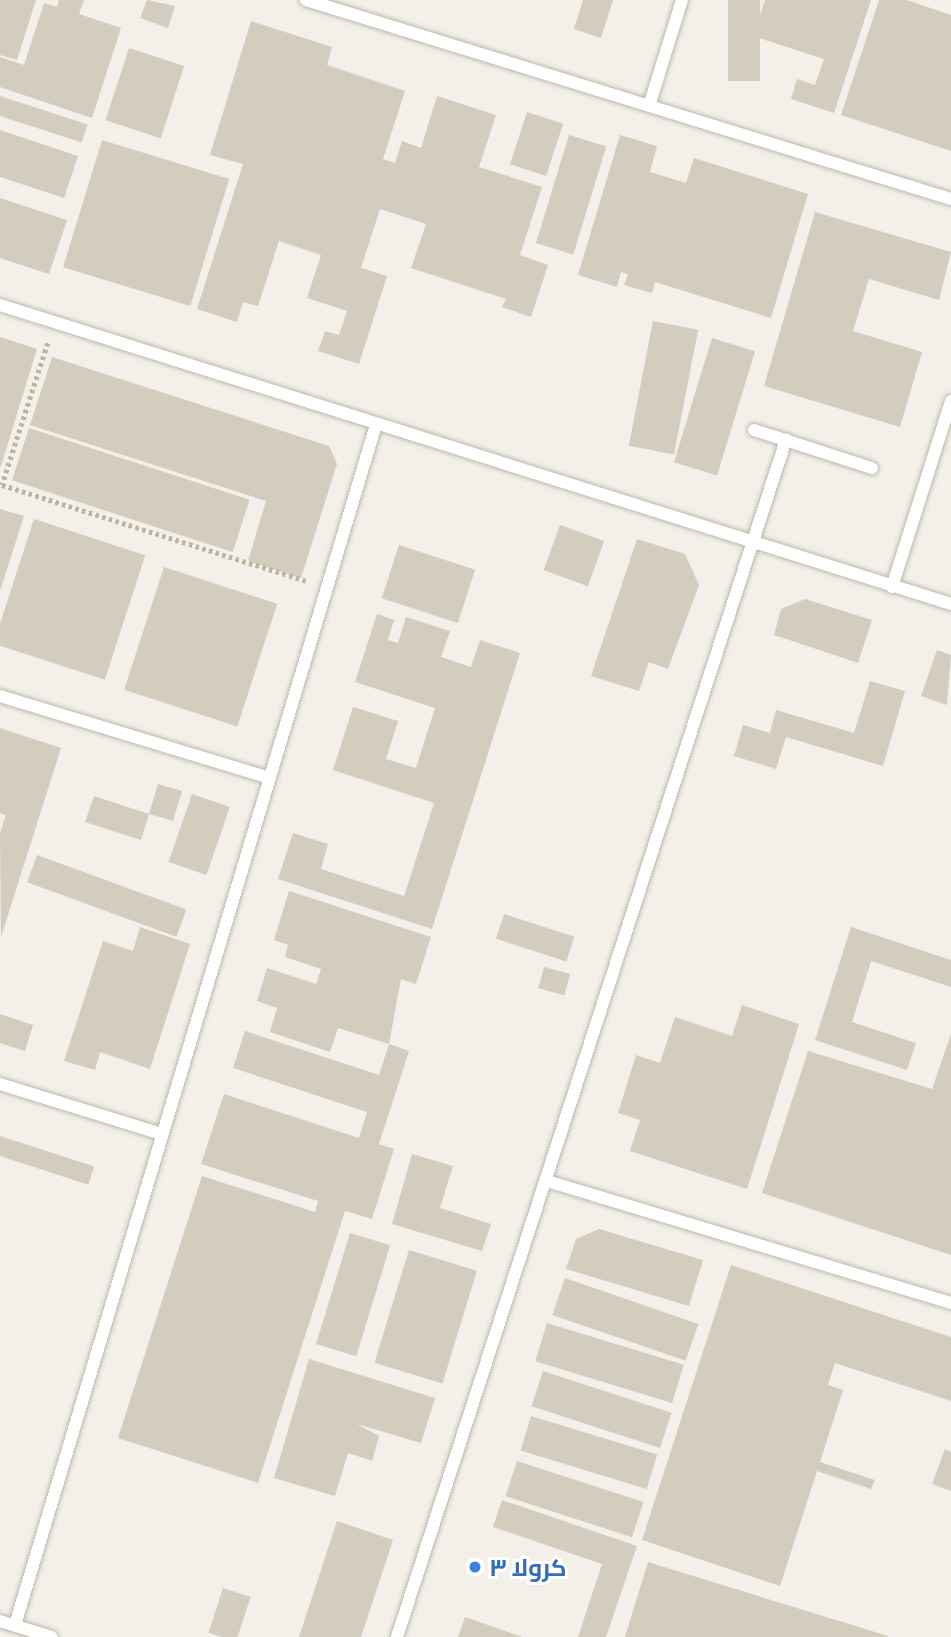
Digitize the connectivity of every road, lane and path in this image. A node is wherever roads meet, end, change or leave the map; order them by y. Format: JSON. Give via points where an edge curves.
{"nodes":[{"id":1,"x":306,"y":0,"type":"edge"},
{"id":2,"x":682,"y":0,"type":"edge"},
{"id":3,"x":649,"y":106,"type":"junction"},
{"id":4,"x":951,"y":199,"type":"edge"},
{"id":5,"x":0,"y":305,"type":"edge"},
{"id":6,"x":55,"y":322,"type":"junction"},
{"id":7,"x":951,"y":401,"type":"edge"},
{"id":8,"x":376,"y":428,"type":"junction"},
{"id":9,"x":754,"y":430,"type":"dead end"},
{"id":10,"x":786,"y":440,"type":"junction"},
{"id":11,"x":872,"y":468,"type":"dead end"},
{"id":12,"x":749,"y":539,"type":"junction"},
{"id":13,"x":892,"y":587,"type":"junction"},
{"id":14,"x":327,"y":588,"type":"junction"},
{"id":15,"x":951,"y":604,"type":"edge"},
{"id":16,"x":0,"y":696,"type":"edge"},
{"id":17,"x":270,"y":778,"type":"junction"},
{"id":18,"x":0,"y":1084,"type":"edge"},
{"id":19,"x":162,"y":1134,"type":"junction"},
{"id":20,"x":547,"y":1181,"type":"junction"},
{"id":21,"x":951,"y":1303,"type":"edge"},
{"id":22,"x":0,"y":1621,"type":"edge"},
{"id":23,"x":15,"y":1625,"type":"junction"},
{"id":24,"x":52,"y":1637,"type":"edge"},
{"id":25,"x":397,"y":1637,"type":"edge"}],
"edges":[{"from":1,"to":3,"type":"lane"},
{"from":2,"to":3,"type":"lane"},
{"from":3,"to":4,"type":"lane"},
{"from":5,"to":6,"type":"lane"},
{"from":6,"to":8,"type":"lane"},
{"from":6,"to":14,"type":"path","via":[[2,485]]},
{"from":7,"to":13,"type":"lane"},
{"from":8,"to":12,"type":"lane"},
{"from":8,"to":14,"type":"lane"},
{"from":9,"to":10,"type":"lane"},
{"from":10,"to":11,"type":"lane"},
{"from":10,"to":12,"type":"lane"},
{"from":12,"to":13,"type":"lane"},
{"from":12,"to":20,"type":"lane"},
{"from":13,"to":15,"type":"lane"},
{"from":14,"to":17,"type":"lane"},
{"from":16,"to":17,"type":"lane"},
{"from":17,"to":19,"type":"lane"},
{"from":18,"to":19,"type":"lane"},
{"from":19,"to":23,"type":"lane"},
{"from":20,"to":21,"type":"lane"},
{"from":20,"to":25,"type":"lane"},
{"from":22,"to":23,"type":"lane"},
{"from":23,"to":24,"type":"lane"}]}
